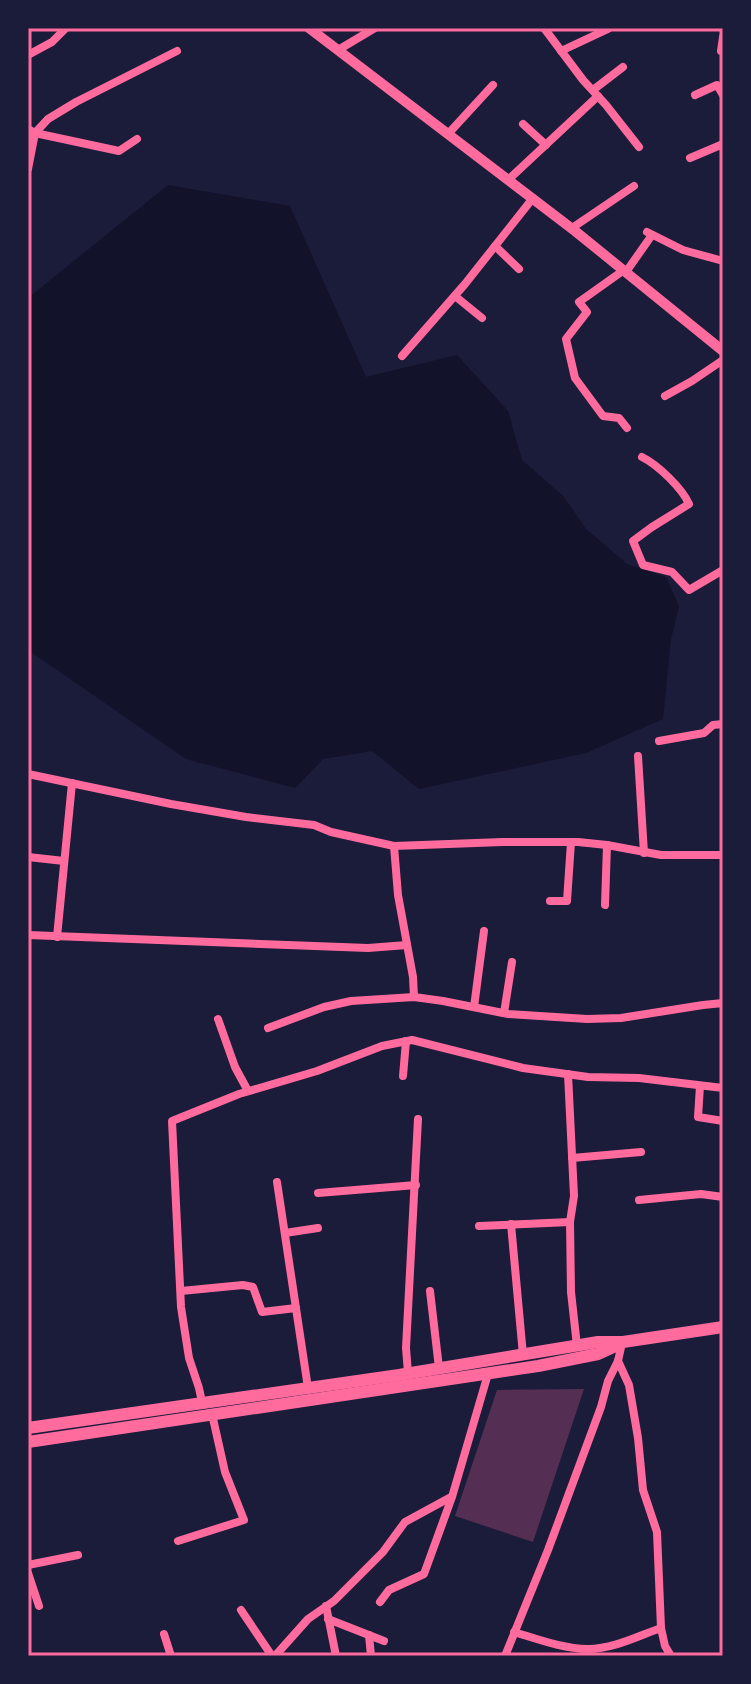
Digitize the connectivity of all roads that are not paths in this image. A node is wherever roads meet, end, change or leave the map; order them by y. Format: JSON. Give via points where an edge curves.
{"nodes":[{"id":1,"x":66,"y":28,"type":"edge"},
{"id":2,"x":309,"y":28,"type":"edge"},
{"id":3,"x":375,"y":28,"type":"edge"},
{"id":4,"x":544,"y":28,"type":"edge"},
{"id":5,"x":608,"y":29,"type":"edge"},
{"id":6,"x":723,"y":37,"type":"edge"},
{"id":7,"x":338,"y":50,"type":"junction"},
{"id":8,"x":177,"y":51,"type":"dead end"},
{"id":9,"x":561,"y":51,"type":"junction"},
{"id":10,"x":721,"y":51,"type":"dead end"},
{"id":11,"x":28,"y":55,"type":"edge"},
{"id":12,"x":623,"y":67,"type":"dead end"},
{"id":13,"x":493,"y":85,"type":"dead end"},
{"id":14,"x":596,"y":93,"type":"junction"},
{"id":15,"x":695,"y":95,"type":"dead end"},
{"id":16,"x":723,"y":95,"type":"edge"},
{"id":17,"x":523,"y":124,"type":"dead end"},
{"id":18,"x":32,"y":131,"type":"edge"},
{"id":19,"x":448,"y":134,"type":"junction"},
{"id":20,"x":137,"y":139,"type":"dead end"},
{"id":21,"x":723,"y":144,"type":"edge"},
{"id":22,"x":546,"y":145,"type":"junction"},
{"id":23,"x":639,"y":147,"type":"dead end"},
{"id":24,"x":690,"y":158,"type":"dead end"},
{"id":25,"x":28,"y":169,"type":"edge"},
{"id":26,"x":508,"y":180,"type":"junction"},
{"id":27,"x":634,"y":186,"type":"dead end"},
{"id":28,"x":533,"y":198,"type":"junction"},
{"id":29,"x":572,"y":228,"type":"junction"},
{"id":30,"x":495,"y":246,"type":"junction"},
{"id":31,"x":723,"y":261,"type":"edge"},
{"id":32,"x":519,"y":269,"type":"dead end"},
{"id":33,"x":625,"y":271,"type":"junction"},
{"id":34,"x":455,"y":296,"type":"junction"},
{"id":35,"x":482,"y":318,"type":"dead end"},
{"id":36,"x":723,"y":351,"type":"edge"},
{"id":37,"x":402,"y":356,"type":"dead end"},
{"id":38,"x":723,"y":360,"type":"edge"},
{"id":39,"x":665,"y":396,"type":"dead end"},
{"id":40,"x":627,"y":428,"type":"dead end"},
{"id":41,"x":642,"y":457,"type":"dead end"},
{"id":42,"x":723,"y":570,"type":"edge"},
{"id":43,"x":723,"y":724,"type":"edge"},
{"id":44,"x":659,"y":741,"type":"dead end"},
{"id":45,"x":638,"y":756,"type":"dead end"},
{"id":46,"x":28,"y":774,"type":"edge"},
{"id":47,"x":72,"y":783,"type":"junction"},
{"id":48,"x":571,"y":842,"type":"junction"},
{"id":49,"x":607,"y":845,"type":"junction"},
{"id":50,"x":394,"y":846,"type":"junction"},
{"id":51,"x":644,"y":853,"type":"junction"},
{"id":52,"x":723,"y":855,"type":"edge"},
{"id":53,"x":28,"y":857,"type":"edge"},
{"id":54,"x":64,"y":861,"type":"junction"},
{"id":55,"x":550,"y":901,"type":"dead end"},
{"id":56,"x":605,"y":905,"type":"dead end"},
{"id":57,"x":484,"y":931,"type":"dead end"},
{"id":58,"x":28,"y":935,"type":"edge"},
{"id":59,"x":57,"y":937,"type":"junction"},
{"id":60,"x":407,"y":945,"type":"junction"},
{"id":61,"x":512,"y":962,"type":"dead end"},
{"id":62,"x":414,"y":997,"type":"junction"},
{"id":63,"x":723,"y":1003,"type":"edge"},
{"id":64,"x":474,"y":1007,"type":"junction"},
{"id":65,"x":504,"y":1013,"type":"junction"},
{"id":66,"x":218,"y":1019,"type":"dead end"},
{"id":67,"x":268,"y":1028,"type":"dead end"},
{"id":68,"x":406,"y":1041,"type":"junction"},
{"id":69,"x":568,"y":1074,"type":"junction"},
{"id":70,"x":403,"y":1076,"type":"dead end"},
{"id":71,"x":700,"y":1086,"type":"junction"},
{"id":72,"x":723,"y":1088,"type":"edge"},
{"id":73,"x":248,"y":1091,"type":"junction"},
{"id":74,"x":418,"y":1119,"type":"dead end"},
{"id":75,"x":723,"y":1121,"type":"edge"},
{"id":76,"x":641,"y":1152,"type":"dead end"},
{"id":77,"x":572,"y":1158,"type":"junction"},
{"id":78,"x":277,"y":1182,"type":"dead end"},
{"id":79,"x":416,"y":1185,"type":"junction"},
{"id":80,"x":318,"y":1193,"type":"dead end"},
{"id":81,"x":723,"y":1197,"type":"edge"},
{"id":82,"x":639,"y":1200,"type":"dead end"},
{"id":83,"x":570,"y":1222,"type":"junction"},
{"id":84,"x":511,"y":1224,"type":"junction"},
{"id":85,"x":479,"y":1226,"type":"dead end"},
{"id":86,"x":318,"y":1228,"type":"dead end"},
{"id":87,"x":285,"y":1233,"type":"junction"},
{"id":88,"x":181,"y":1291,"type":"junction"},
{"id":89,"x":430,"y":1291,"type":"dead end"},
{"id":90,"x":296,"y":1308,"type":"junction"},
{"id":91,"x":723,"y":1327,"type":"edge"},
{"id":92,"x":623,"y":1342,"type":"junction"},
{"id":93,"x":577,"y":1346,"type":"junction"},
{"id":94,"x":523,"y":1355,"type":"junction"},
{"id":95,"x":618,"y":1361,"type":"junction"},
{"id":96,"x":439,"y":1368,"type":"junction"},
{"id":97,"x":408,"y":1373,"type":"junction"},
{"id":98,"x":488,"y":1374,"type":"junction"},
{"id":99,"x":308,"y":1388,"type":"junction"},
{"id":100,"x":202,"y":1402,"type":"junction"},
{"id":101,"x":212,"y":1414,"type":"junction"},
{"id":102,"x":28,"y":1428,"type":"edge"},
{"id":103,"x":28,"y":1442,"type":"edge"},
{"id":104,"x":452,"y":1497,"type":"junction"},
{"id":105,"x":178,"y":1541,"type":"dead end"},
{"id":106,"x":78,"y":1555,"type":"dead end"},
{"id":107,"x":28,"y":1565,"type":"edge"},
{"id":108,"x":28,"y":1573,"type":"edge"},
{"id":109,"x":380,"y":1602,"type":"dead end"},
{"id":110,"x":39,"y":1606,"type":"dead end"},
{"id":111,"x":326,"y":1606,"type":"junction"},
{"id":112,"x":241,"y":1610,"type":"dead end"},
{"id":113,"x":328,"y":1619,"type":"junction"},
{"id":114,"x":661,"y":1628,"type":"junction"},
{"id":115,"x":514,"y":1632,"type":"junction"},
{"id":116,"x":164,"y":1634,"type":"dead end"},
{"id":117,"x":369,"y":1635,"type":"junction"},
{"id":118,"x":384,"y":1641,"type":"dead end"},
{"id":119,"x":561,"y":1645,"type":"junction"},
{"id":120,"x":276,"y":1655,"type":"edge"},
{"id":121,"x":171,"y":1656,"type":"edge"},
{"id":122,"x":336,"y":1656,"type":"edge"},
{"id":123,"x":371,"y":1656,"type":"edge"},
{"id":124,"x":505,"y":1656,"type":"edge"},
{"id":125,"x":561,"y":1656,"type":"edge"},
{"id":126,"x":671,"y":1656,"type":"edge"}],
"edges":[{"from":1,"to":11,"type":"street"},
{"from":2,"to":7,"type":"street"},
{"from":3,"to":7,"type":"street"},
{"from":4,"to":9,"type":"street"},
{"from":5,"to":9,"type":"street"},
{"from":6,"to":10,"type":"street"},
{"from":7,"to":19,"type":"street"},
{"from":8,"to":18,"type":"street","via":[[76,102]]},
{"from":9,"to":14,"type":"street"},
{"from":12,"to":14,"type":"street"},
{"from":13,"to":19,"type":"street"},
{"from":14,"to":22,"type":"street"},
{"from":14,"to":23,"type":"street"},
{"from":15,"to":16,"type":"street","via":[[717,85]]},
{"from":17,"to":22,"type":"street"},
{"from":18,"to":20,"type":"street","via":[[119,151]]},
{"from":18,"to":25,"type":"street"},
{"from":19,"to":26,"type":"street"},
{"from":21,"to":24,"type":"street"},
{"from":22,"to":26,"type":"street"},
{"from":26,"to":28,"type":"street"},
{"from":27,"to":29,"type":"street"},
{"from":28,"to":29,"type":"street"},
{"from":28,"to":30,"type":"street"},
{"from":29,"to":33,"type":"street"},
{"from":30,"to":32,"type":"street"},
{"from":30,"to":34,"type":"street"},
{"from":31,"to":33,"type":"street","via":[[650,234]]},
{"from":33,"to":36,"type":"street"},
{"from":33,"to":40,"type":"street","via":[[579,302],[587,312],[566,339],[575,378],[603,416],[619,418]]},
{"from":34,"to":35,"type":"street"},
{"from":34,"to":37,"type":"street"},
{"from":38,"to":39,"type":"street"},
{"from":41,"to":42,"type":"street","via":[[689,504],[633,541],[643,565],[672,572],[689,590]]},
{"from":43,"to":44,"type":"street"},
{"from":45,"to":51,"type":"street"},
{"from":46,"to":47,"type":"street"},
{"from":47,"to":50,"type":"street","via":[[212,812],[314,825]]},
{"from":47,"to":54,"type":"street"},
{"from":48,"to":49,"type":"street"},
{"from":48,"to":50,"type":"street"},
{"from":48,"to":55,"type":"street","via":[[567,901]]},
{"from":49,"to":51,"type":"street"},
{"from":49,"to":56,"type":"street"},
{"from":50,"to":60,"type":"street"},
{"from":51,"to":52,"type":"street"},
{"from":53,"to":54,"type":"street"},
{"from":54,"to":59,"type":"street"},
{"from":57,"to":64,"type":"street"},
{"from":58,"to":59,"type":"street"},
{"from":59,"to":60,"type":"street"},
{"from":60,"to":62,"type":"street"},
{"from":61,"to":65,"type":"street"},
{"from":62,"to":64,"type":"street"},
{"from":62,"to":67,"type":"street","via":[[351,1001]]},
{"from":63,"to":65,"type":"street","via":[[621,1018]]},
{"from":64,"to":65,"type":"street"},
{"from":66,"to":73,"type":"street"},
{"from":68,"to":69,"type":"street"},
{"from":68,"to":70,"type":"street"},
{"from":68,"to":73,"type":"street"},
{"from":69,"to":71,"type":"street"},
{"from":69,"to":77,"type":"street"},
{"from":71,"to":72,"type":"street"},
{"from":71,"to":75,"type":"street","via":[[698,1117]]},
{"from":73,"to":88,"type":"street","via":[[172,1121]]},
{"from":74,"to":79,"type":"street"},
{"from":76,"to":77,"type":"street"},
{"from":77,"to":83,"type":"street"},
{"from":78,"to":87,"type":"street"},
{"from":79,"to":80,"type":"street"},
{"from":79,"to":97,"type":"street"},
{"from":81,"to":82,"type":"street"},
{"from":83,"to":84,"type":"street"},
{"from":83,"to":93,"type":"street"},
{"from":84,"to":85,"type":"street"},
{"from":84,"to":94,"type":"street"},
{"from":86,"to":87,"type":"street"},
{"from":87,"to":90,"type":"street"},
{"from":88,"to":90,"type":"street","via":[[243,1285],[253,1287],[262,1312]]},
{"from":88,"to":100,"type":"street","via":[[189,1358]]},
{"from":89,"to":96,"type":"street"},
{"from":90,"to":99,"type":"street"},
{"from":91,"to":92,"type":"main road"},
{"from":92,"to":93,"type":"main road"},
{"from":92,"to":95,"type":"street"},
{"from":92,"to":98,"type":"main road","via":[[598,1354]]},
{"from":93,"to":94,"type":"main road"},
{"from":94,"to":96,"type":"main road"},
{"from":95,"to":114,"type":"street","via":[[629,1385],[643,1490],[657,1532]]},
{"from":95,"to":115,"type":"street"},
{"from":96,"to":97,"type":"main road"},
{"from":97,"to":99,"type":"main road"},
{"from":98,"to":101,"type":"main road"},
{"from":98,"to":104,"type":"street"},
{"from":99,"to":100,"type":"main road"},
{"from":100,"to":102,"type":"main road"},
{"from":101,"to":103,"type":"main road"},
{"from":101,"to":105,"type":"street","via":[[225,1472],[244,1520]]},
{"from":104,"to":109,"type":"street","via":[[424,1574],[389,1590]]},
{"from":104,"to":111,"type":"street","via":[[405,1522],[383,1552]]},
{"from":106,"to":107,"type":"street"},
{"from":108,"to":110,"type":"street"},
{"from":111,"to":113,"type":"street"},
{"from":111,"to":120,"type":"street"},
{"from":112,"to":120,"type":"street"},
{"from":113,"to":117,"type":"street"},
{"from":113,"to":122,"type":"street"},
{"from":114,"to":119,"type":"street","via":[[604,1648]]},
{"from":114,"to":126,"type":"street"},
{"from":115,"to":119,"type":"street"},
{"from":115,"to":124,"type":"street"},
{"from":116,"to":121,"type":"street"},
{"from":117,"to":118,"type":"street"},
{"from":117,"to":123,"type":"street"},
{"from":119,"to":125,"type":"street"}]}
